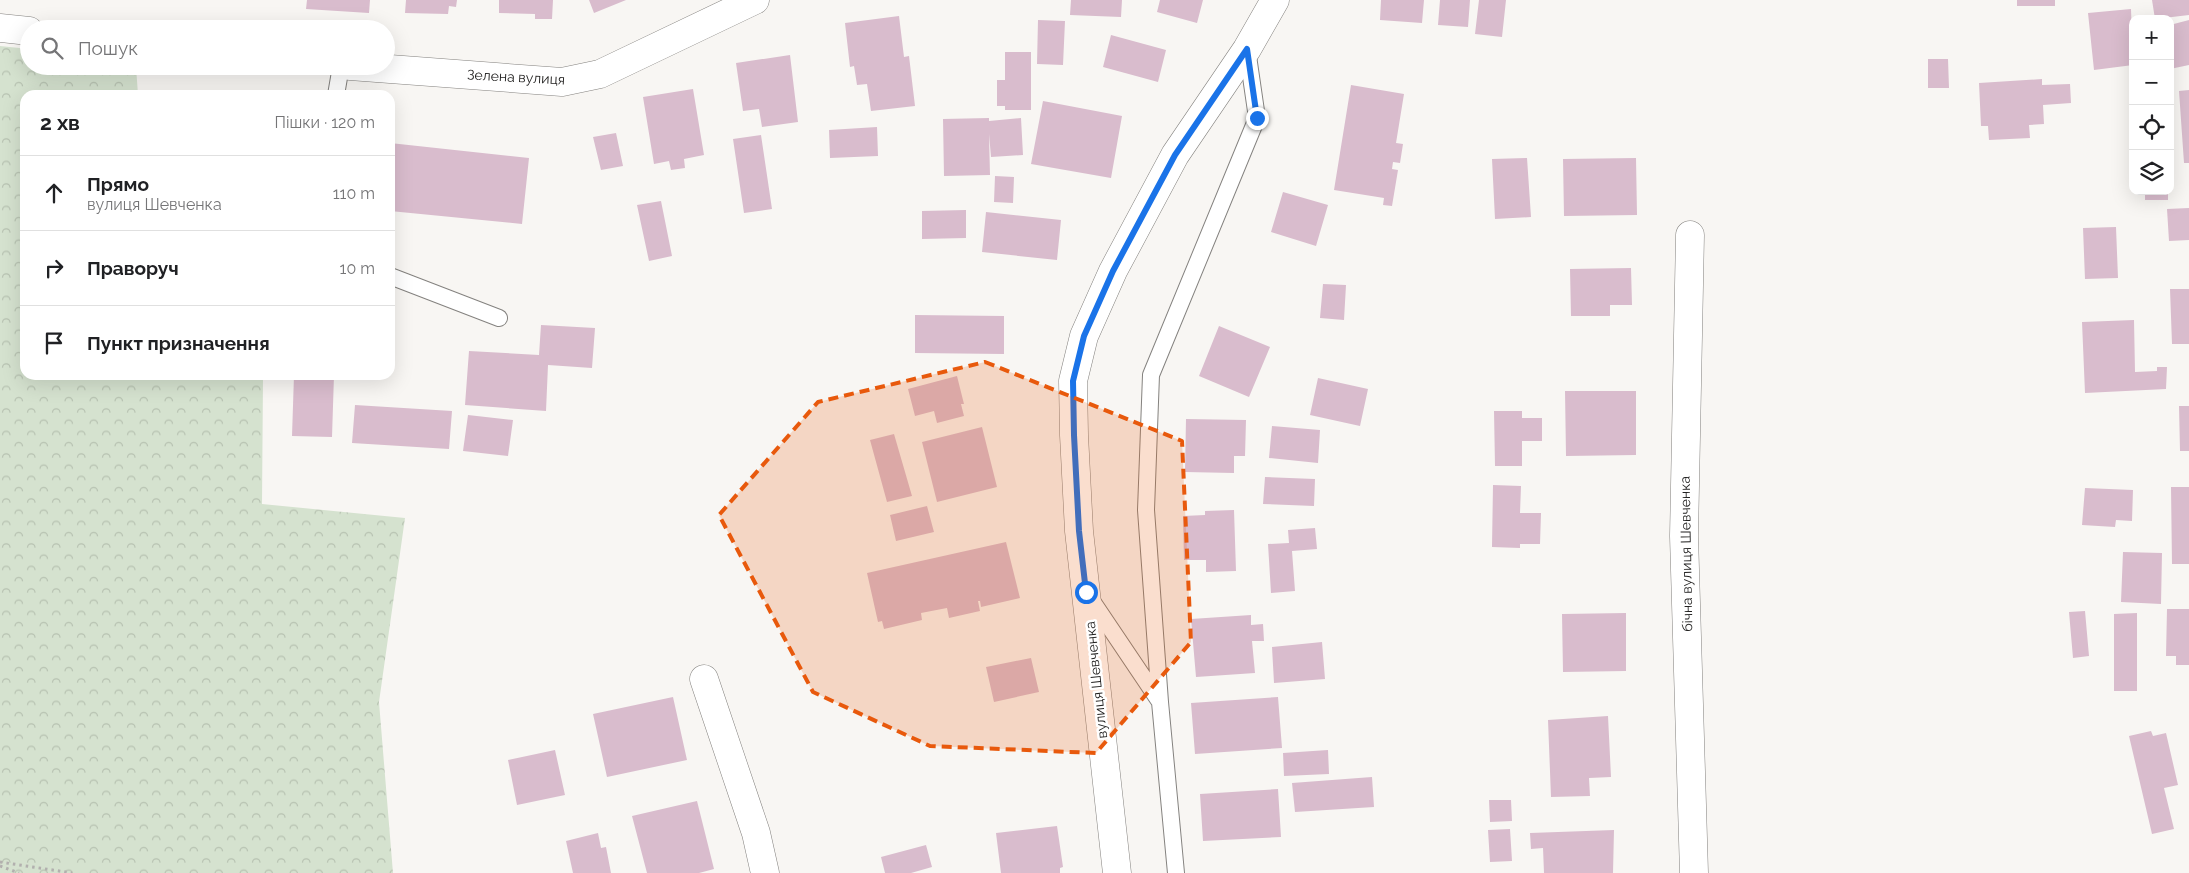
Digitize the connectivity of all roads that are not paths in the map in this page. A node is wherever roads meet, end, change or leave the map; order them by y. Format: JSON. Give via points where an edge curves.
{"nodes":[{"id":1,"x":755,"y":0,"type":"edge"},
{"id":2,"x":1275,"y":0,"type":"edge"},
{"id":3,"x":0,"y":28,"type":"edge"},
{"id":4,"x":20,"y":30,"type":"edge"},
{"id":5,"x":1247,"y":49,"type":"junction"},
{"id":6,"x":395,"y":69,"type":"edge"},
{"id":7,"x":339,"y":75,"type":"edge"},
{"id":8,"x":337,"y":90,"type":"edge"},
{"id":9,"x":1690,"y":236,"type":"dead end"},
{"id":10,"x":395,"y":278,"type":"edge"},
{"id":11,"x":499,"y":318,"type":"dead end"},
{"id":12,"x":1086,"y":592,"type":"junction"},
{"id":13,"x":704,"y":679,"type":"dead end"},
{"id":14,"x":1160,"y":702,"type":"junction"},
{"id":15,"x":765,"y":873,"type":"edge"},
{"id":16,"x":1117,"y":873,"type":"edge"},
{"id":17,"x":1176,"y":873,"type":"edge"},
{"id":18,"x":1694,"y":873,"type":"edge"}],
"edges":[{"from":1,"to":6,"type":"street","name":"Зелена вулиця","via":[[600,74],[562,82]]},
{"from":2,"to":5,"type":"street","name":"вулиця Шевченка"},
{"from":3,"to":4,"type":"street"},
{"from":5,"to":12,"type":"street","name":"вулиця Шевченка","via":[[1175,155],[1113,271],[1084,336],[1073,381],[1079,521]]},
{"from":5,"to":14,"type":"lane","via":[[1257,118],[1151,375],[1146,510]]},
{"from":7,"to":8,"type":"lane"},
{"from":9,"to":18,"type":"street","name":"бічна вулиця Шевченка","via":[[1684,536]]},
{"from":10,"to":11,"type":"lane"},
{"from":12,"to":14,"type":"lane"},
{"from":12,"to":16,"type":"street","name":"вулиця Шевченка"},
{"from":13,"to":15,"type":"street","via":[[756,833]]},
{"from":14,"to":17,"type":"lane"}]}
